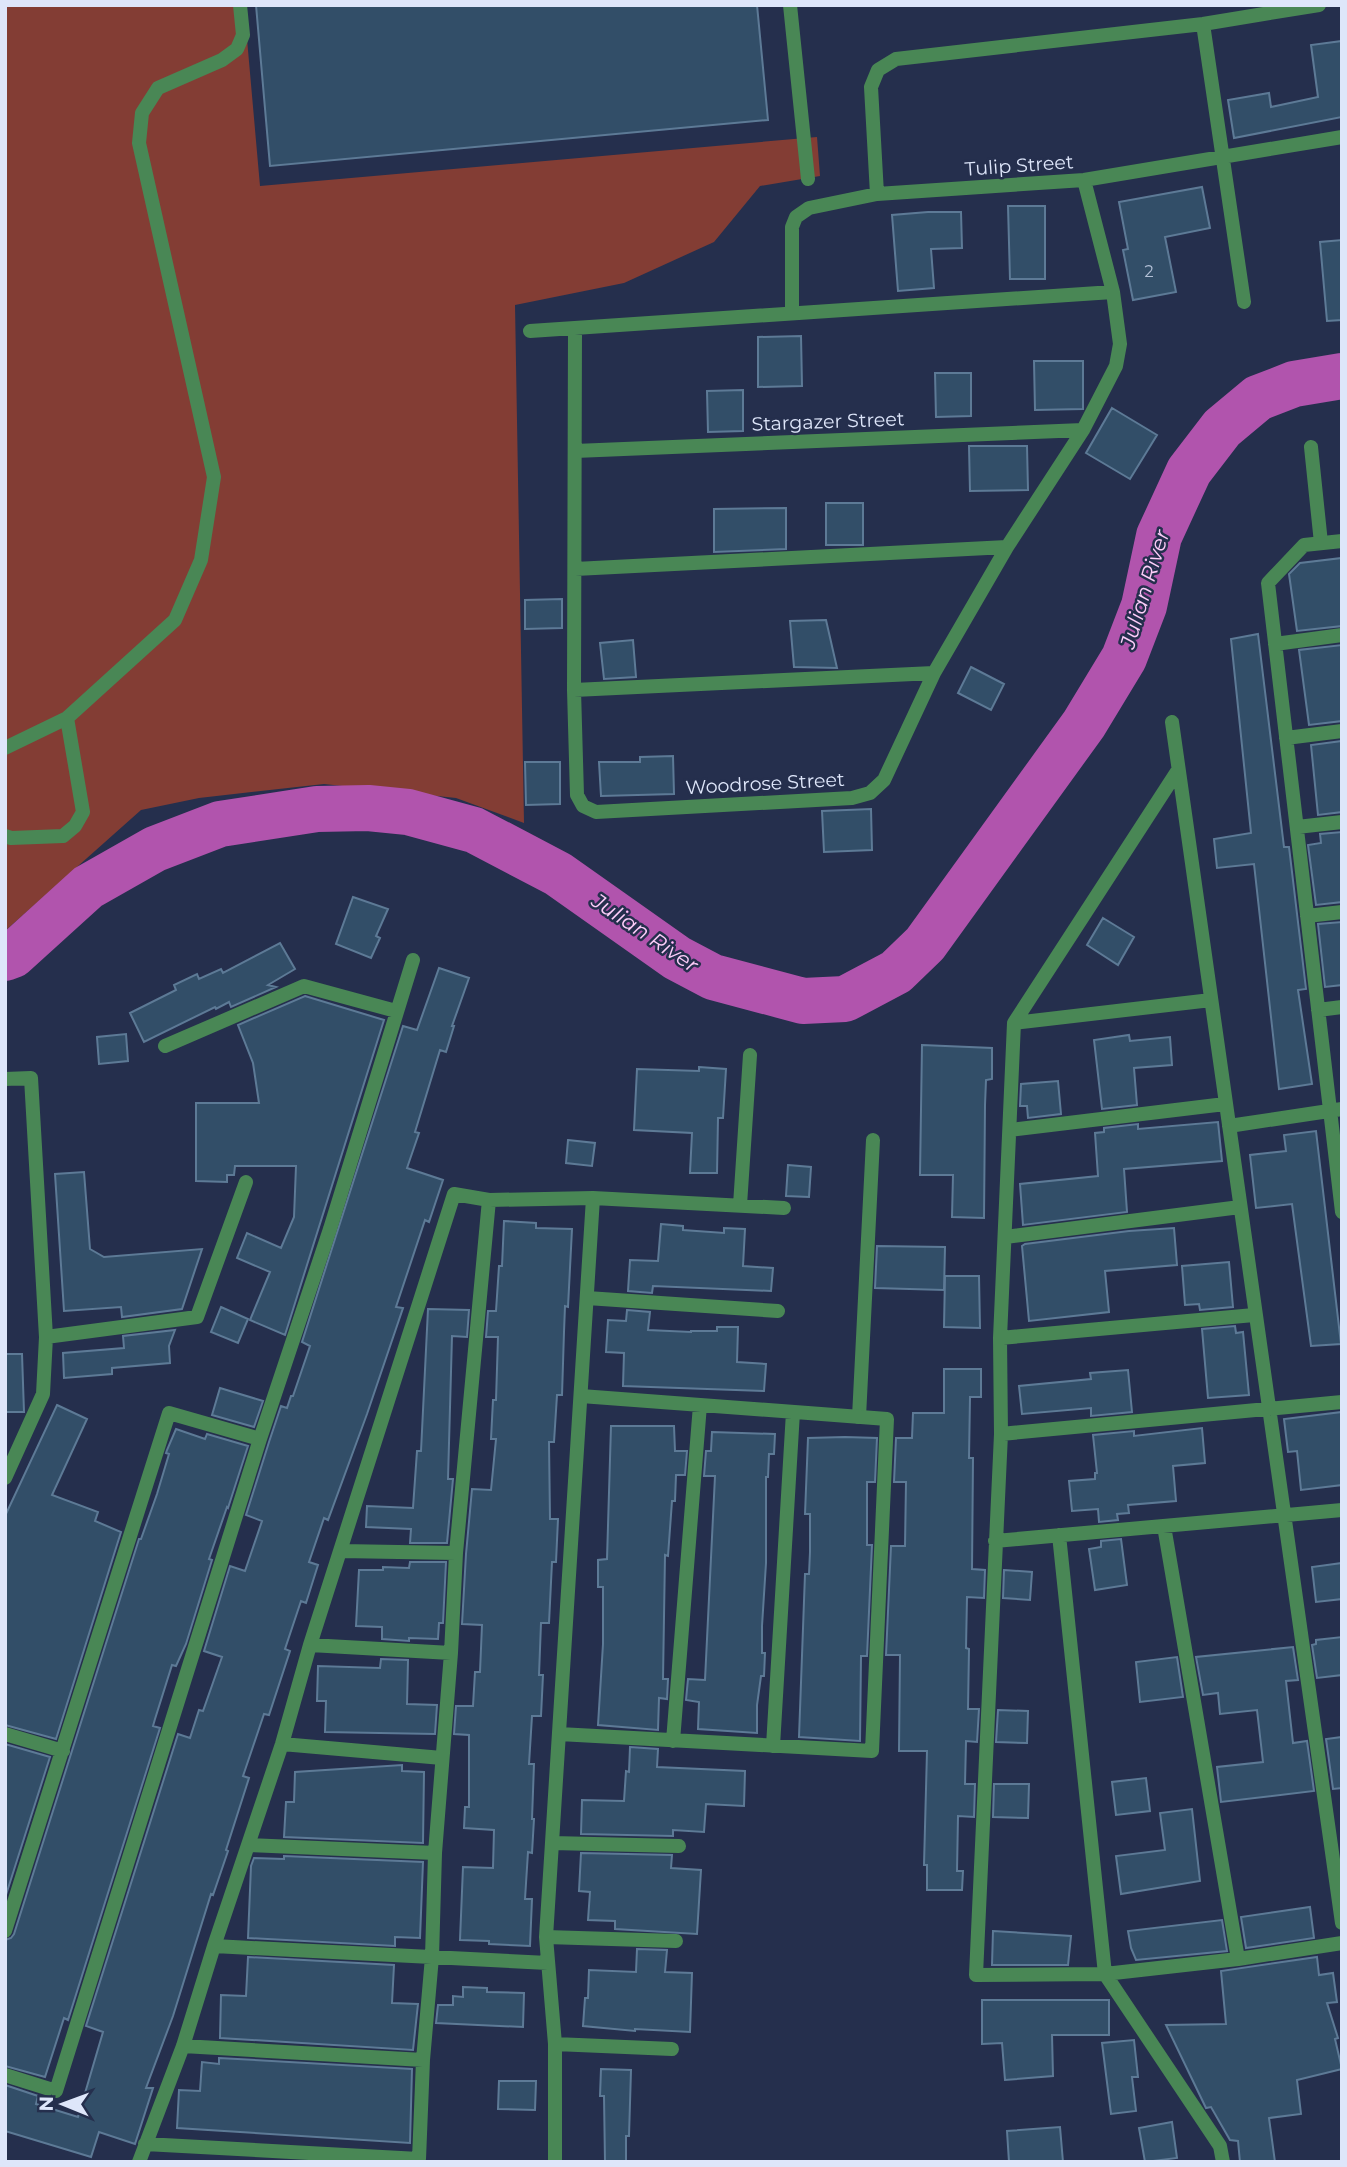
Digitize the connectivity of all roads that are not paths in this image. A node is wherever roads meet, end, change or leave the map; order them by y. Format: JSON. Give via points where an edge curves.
{"nodes":[{"id":1,"x":240,"y":5,"type":"edge"},
{"id":2,"x":790,"y":5,"type":"edge"},
{"id":3,"x":1319,"y":5,"type":"edge"},
{"id":4,"x":1203,"y":24,"type":"junction"},
{"id":5,"x":1342,"y":136,"type":"edge"},
{"id":6,"x":1222,"y":156,"type":"junction"},
{"id":7,"x":808,"y":178,"type":"dead end"},
{"id":8,"x":1084,"y":180,"type":"junction"},
{"id":9,"x":877,"y":194,"type":"junction"},
{"id":10,"x":1113,"y":292,"type":"junction"},
{"id":11,"x":1244,"y":302,"type":"dead end"},
{"id":12,"x":792,"y":313,"type":"junction"},
{"id":13,"x":575,"y":328,"type":"junction"},
{"id":14,"x":530,"y":331,"type":"dead end"},
{"id":15,"x":1083,"y":430,"type":"junction"},
{"id":16,"x":1311,"y":447,"type":"dead end"},
{"id":17,"x":575,"y":451,"type":"junction"},
{"id":18,"x":1342,"y":541,"type":"edge"},
{"id":19,"x":1321,"y":543,"type":"junction"},
{"id":20,"x":1007,"y":547,"type":"junction"},
{"id":21,"x":575,"y":569,"type":"junction"},
{"id":22,"x":1342,"y":635,"type":"edge"},
{"id":23,"x":1275,"y":644,"type":"junction"},
{"id":24,"x":934,"y":673,"type":"junction"},
{"id":25,"x":574,"y":690,"type":"junction"},
{"id":26,"x":67,"y":718,"type":"junction"},
{"id":27,"x":1172,"y":722,"type":"dead end"},
{"id":28,"x":1342,"y":731,"type":"edge"},
{"id":29,"x":1286,"y":738,"type":"junction"},
{"id":30,"x":5,"y":748,"type":"edge"},
{"id":31,"x":1178,"y":770,"type":"junction"},
{"id":32,"x":1342,"y":822,"type":"edge"},
{"id":33,"x":1297,"y":827,"type":"junction"},
{"id":34,"x":5,"y":836,"type":"edge"},
{"id":35,"x":1342,"y":912,"type":"edge"},
{"id":36,"x":1307,"y":916,"type":"junction"},
{"id":37,"x":412,"y":960,"type":"dead end"},
{"id":38,"x":1211,"y":1000,"type":"junction"},
{"id":39,"x":1342,"y":1007,"type":"edge"},
{"id":40,"x":1318,"y":1010,"type":"junction"},
{"id":41,"x":396,"y":1011,"type":"junction"},
{"id":42,"x":1014,"y":1023,"type":"junction"},
{"id":43,"x":165,"y":1046,"type":"dead end"},
{"id":44,"x":750,"y":1055,"type":"dead end"},
{"id":45,"x":5,"y":1079,"type":"edge"},
{"id":46,"x":1225,"y":1104,"type":"junction"},
{"id":47,"x":1336,"y":1109,"type":"edge"},
{"id":48,"x":1229,"y":1126,"type":"junction"},
{"id":49,"x":1010,"y":1130,"type":"junction"},
{"id":50,"x":873,"y":1140,"type":"dead end"},
{"id":51,"x":246,"y":1182,"type":"dead end"},
{"id":52,"x":593,"y":1198,"type":"junction"},
{"id":53,"x":489,"y":1200,"type":"junction"},
{"id":54,"x":740,"y":1205,"type":"junction"},
{"id":55,"x":1240,"y":1207,"type":"junction"},
{"id":56,"x":1341,"y":1207,"type":"edge"},
{"id":57,"x":784,"y":1208,"type":"dead end"},
{"id":58,"x":1005,"y":1237,"type":"junction"},
{"id":59,"x":587,"y":1298,"type":"junction"},
{"id":60,"x":778,"y":1311,"type":"dead end"},
{"id":61,"x":1254,"y":1315,"type":"junction"},
{"id":62,"x":46,"y":1337,"type":"junction"},
{"id":63,"x":1000,"y":1338,"type":"junction"},
{"id":64,"x":580,"y":1396,"type":"junction"},
{"id":65,"x":1342,"y":1402,"type":"edge"},
{"id":66,"x":700,"y":1405,"type":"junction"},
{"id":67,"x":1268,"y":1409,"type":"junction"},
{"id":68,"x":793,"y":1412,"type":"junction"},
{"id":69,"x":859,"y":1417,"type":"junction"},
{"id":70,"x":1001,"y":1434,"type":"junction"},
{"id":71,"x":260,"y":1439,"type":"junction"},
{"id":72,"x":6,"y":1473,"type":"edge"},
{"id":73,"x":1342,"y":1510,"type":"edge"},
{"id":74,"x":1284,"y":1516,"type":"junction"},
{"id":75,"x":1164,"y":1526,"type":"junction"},
{"id":76,"x":1059,"y":1535,"type":"junction"},
{"id":77,"x":995,"y":1541,"type":"junction"},
{"id":78,"x":341,"y":1551,"type":"junction"},
{"id":79,"x":456,"y":1553,"type":"junction"},
{"id":80,"x":310,"y":1645,"type":"junction"},
{"id":81,"x":451,"y":1653,"type":"junction"},
{"id":82,"x":5,"y":1734,"type":"edge"},
{"id":83,"x":559,"y":1734,"type":"junction"},
{"id":84,"x":673,"y":1741,"type":"junction"},
{"id":85,"x":282,"y":1744,"type":"junction"},
{"id":86,"x":773,"y":1746,"type":"junction"},
{"id":87,"x":63,"y":1751,"type":"junction"},
{"id":88,"x":442,"y":1758,"type":"junction"},
{"id":89,"x":552,"y":1843,"type":"junction"},
{"id":90,"x":249,"y":1844,"type":"junction"},
{"id":91,"x":680,"y":1846,"type":"dead end"},
{"id":92,"x":435,"y":1853,"type":"junction"},
{"id":93,"x":1342,"y":1923,"type":"edge"},
{"id":94,"x":5,"y":1931,"type":"edge"},
{"id":95,"x":546,"y":1937,"type":"junction"},
{"id":96,"x":676,"y":1941,"type":"dead end"},
{"id":97,"x":1342,"y":1943,"type":"edge"},
{"id":98,"x":214,"y":1946,"type":"junction"},
{"id":99,"x":432,"y":1957,"type":"junction"},
{"id":100,"x":1238,"y":1959,"type":"junction"},
{"id":101,"x":548,"y":1963,"type":"junction"},
{"id":102,"x":1105,"y":1974,"type":"junction"},
{"id":103,"x":555,"y":2044,"type":"junction"},
{"id":104,"x":183,"y":2046,"type":"junction"},
{"id":105,"x":672,"y":2049,"type":"dead end"},
{"id":106,"x":423,"y":2060,"type":"junction"},
{"id":107,"x":5,"y":2075,"type":"edge"},
{"id":108,"x":145,"y":2144,"type":"junction"},
{"id":109,"x":139,"y":2162,"type":"edge"},
{"id":110,"x":555,"y":2162,"type":"edge"},
{"id":111,"x":1223,"y":2162,"type":"edge"}],
"edges":[{"from":1,"to":26,"type":"street","via":[[243,34],[237,49],[158,88],[142,113],[139,143],[214,477],[201,560],[175,620]]},
{"from":2,"to":7,"type":"street"},
{"from":3,"to":4,"type":"street"},
{"from":4,"to":6,"type":"street"},
{"from":4,"to":9,"type":"street","via":[[896,59],[878,70],[871,87]]},
{"from":5,"to":6,"type":"street","name":"Tulip Street"},
{"from":6,"to":8,"type":"street","name":"Tulip Street"},
{"from":6,"to":11,"type":"street"},
{"from":8,"to":9,"type":"street","name":"Tulip Street"},
{"from":8,"to":10,"type":"street","name":"Woodrose Street"},
{"from":9,"to":12,"type":"street","name":"Tulip Street","via":[[808,208],[796,217],[792,227]]},
{"from":10,"to":12,"type":"street"},
{"from":10,"to":15,"type":"street","name":"Woodrose Street","via":[[1120,344],[1116,366]]},
{"from":12,"to":13,"type":"street"},
{"from":13,"to":14,"type":"street"},
{"from":13,"to":17,"type":"street","name":"Woodrose Street"},
{"from":15,"to":17,"type":"street","name":"Stargazer Street"},
{"from":15,"to":20,"type":"street","name":"Woodrose Street"},
{"from":16,"to":19,"type":"street"},
{"from":17,"to":21,"type":"street","name":"Woodrose Street"},
{"from":18,"to":19,"type":"street"},
{"from":19,"to":23,"type":"street","via":[[1304,545],[1268,583]]},
{"from":20,"to":21,"type":"street"},
{"from":20,"to":24,"type":"street","name":"Woodrose Street"},
{"from":21,"to":25,"type":"street","name":"Woodrose Street"},
{"from":22,"to":23,"type":"street"},
{"from":23,"to":29,"type":"street"},
{"from":24,"to":25,"type":"street"},
{"from":24,"to":25,"type":"street","name":"Woodrose Street","via":[[884,779],[870,793],[852,799],[596,812],[583,806],[577,795]]},
{"from":26,"to":30,"type":"street"},
{"from":26,"to":34,"type":"street","via":[[83,812],[63,836]]},
{"from":27,"to":31,"type":"street"},
{"from":28,"to":29,"type":"street"},
{"from":29,"to":33,"type":"street"},
{"from":31,"to":38,"type":"street"},
{"from":31,"to":42,"type":"street"},
{"from":32,"to":33,"type":"street"},
{"from":33,"to":36,"type":"street"},
{"from":35,"to":36,"type":"street"},
{"from":36,"to":40,"type":"street"},
{"from":37,"to":41,"type":"street"},
{"from":38,"to":42,"type":"street"},
{"from":38,"to":46,"type":"street"},
{"from":39,"to":40,"type":"street"},
{"from":40,"to":47,"type":"street"},
{"from":41,"to":43,"type":"street","via":[[304,986]]},
{"from":41,"to":71,"type":"street"},
{"from":42,"to":49,"type":"street"},
{"from":44,"to":54,"type":"street"},
{"from":45,"to":62,"type":"street","via":[[31,1078]]},
{"from":46,"to":48,"type":"street"},
{"from":46,"to":49,"type":"street"},
{"from":47,"to":48,"type":"street"},
{"from":47,"to":56,"type":"street"},
{"from":48,"to":55,"type":"street"},
{"from":49,"to":58,"type":"street"},
{"from":50,"to":69,"type":"street"},
{"from":51,"to":62,"type":"street","via":[[197,1317]]},
{"from":52,"to":53,"type":"street"},
{"from":52,"to":54,"type":"street"},
{"from":52,"to":59,"type":"street"},
{"from":53,"to":78,"type":"street","via":[[453,1194]]},
{"from":53,"to":79,"type":"street"},
{"from":54,"to":57,"type":"street"},
{"from":55,"to":58,"type":"street"},
{"from":55,"to":61,"type":"street"},
{"from":58,"to":63,"type":"street"},
{"from":59,"to":60,"type":"street"},
{"from":59,"to":64,"type":"street"},
{"from":61,"to":63,"type":"street"},
{"from":61,"to":67,"type":"street"},
{"from":62,"to":72,"type":"street","via":[[43,1394]]},
{"from":63,"to":70,"type":"street"},
{"from":64,"to":66,"type":"street"},
{"from":64,"to":83,"type":"street"},
{"from":65,"to":67,"type":"street"},
{"from":66,"to":68,"type":"street"},
{"from":66,"to":84,"type":"street"},
{"from":67,"to":70,"type":"street"},
{"from":67,"to":74,"type":"street"},
{"from":68,"to":69,"type":"street"},
{"from":68,"to":86,"type":"street"},
{"from":69,"to":86,"type":"street","via":[[887,1419],[872,1751]]},
{"from":70,"to":77,"type":"street"},
{"from":71,"to":87,"type":"street","via":[[169,1413]]},
{"from":71,"to":107,"type":"street","via":[[56,2091]]},
{"from":73,"to":74,"type":"street"},
{"from":74,"to":75,"type":"street"},
{"from":74,"to":93,"type":"street"},
{"from":75,"to":76,"type":"street"},
{"from":75,"to":100,"type":"street"},
{"from":76,"to":77,"type":"street"},
{"from":76,"to":102,"type":"street"},
{"from":77,"to":102,"type":"street","via":[[976,1975]]},
{"from":78,"to":79,"type":"street"},
{"from":78,"to":80,"type":"street"},
{"from":79,"to":81,"type":"street"},
{"from":80,"to":81,"type":"street"},
{"from":80,"to":85,"type":"street"},
{"from":81,"to":88,"type":"street"},
{"from":82,"to":87,"type":"street"},
{"from":83,"to":84,"type":"street"},
{"from":83,"to":89,"type":"street"},
{"from":84,"to":86,"type":"street"},
{"from":85,"to":88,"type":"street"},
{"from":85,"to":90,"type":"street"},
{"from":87,"to":94,"type":"street"},
{"from":88,"to":92,"type":"street"},
{"from":89,"to":91,"type":"street"},
{"from":89,"to":95,"type":"street"},
{"from":90,"to":92,"type":"street"},
{"from":90,"to":98,"type":"street"},
{"from":92,"to":99,"type":"street"},
{"from":95,"to":96,"type":"street"},
{"from":95,"to":101,"type":"street"},
{"from":97,"to":100,"type":"street"},
{"from":98,"to":99,"type":"street"},
{"from":98,"to":104,"type":"street"},
{"from":99,"to":101,"type":"street"},
{"from":99,"to":106,"type":"street"},
{"from":100,"to":102,"type":"street"},
{"from":101,"to":103,"type":"street"},
{"from":102,"to":111,"type":"street","via":[[1220,2146]]},
{"from":103,"to":105,"type":"street"},
{"from":103,"to":110,"type":"street"},
{"from":104,"to":106,"type":"street"},
{"from":104,"to":108,"type":"street"},
{"from":106,"to":108,"type":"street","via":[[419,2159]]},
{"from":108,"to":109,"type":"street"}]}
